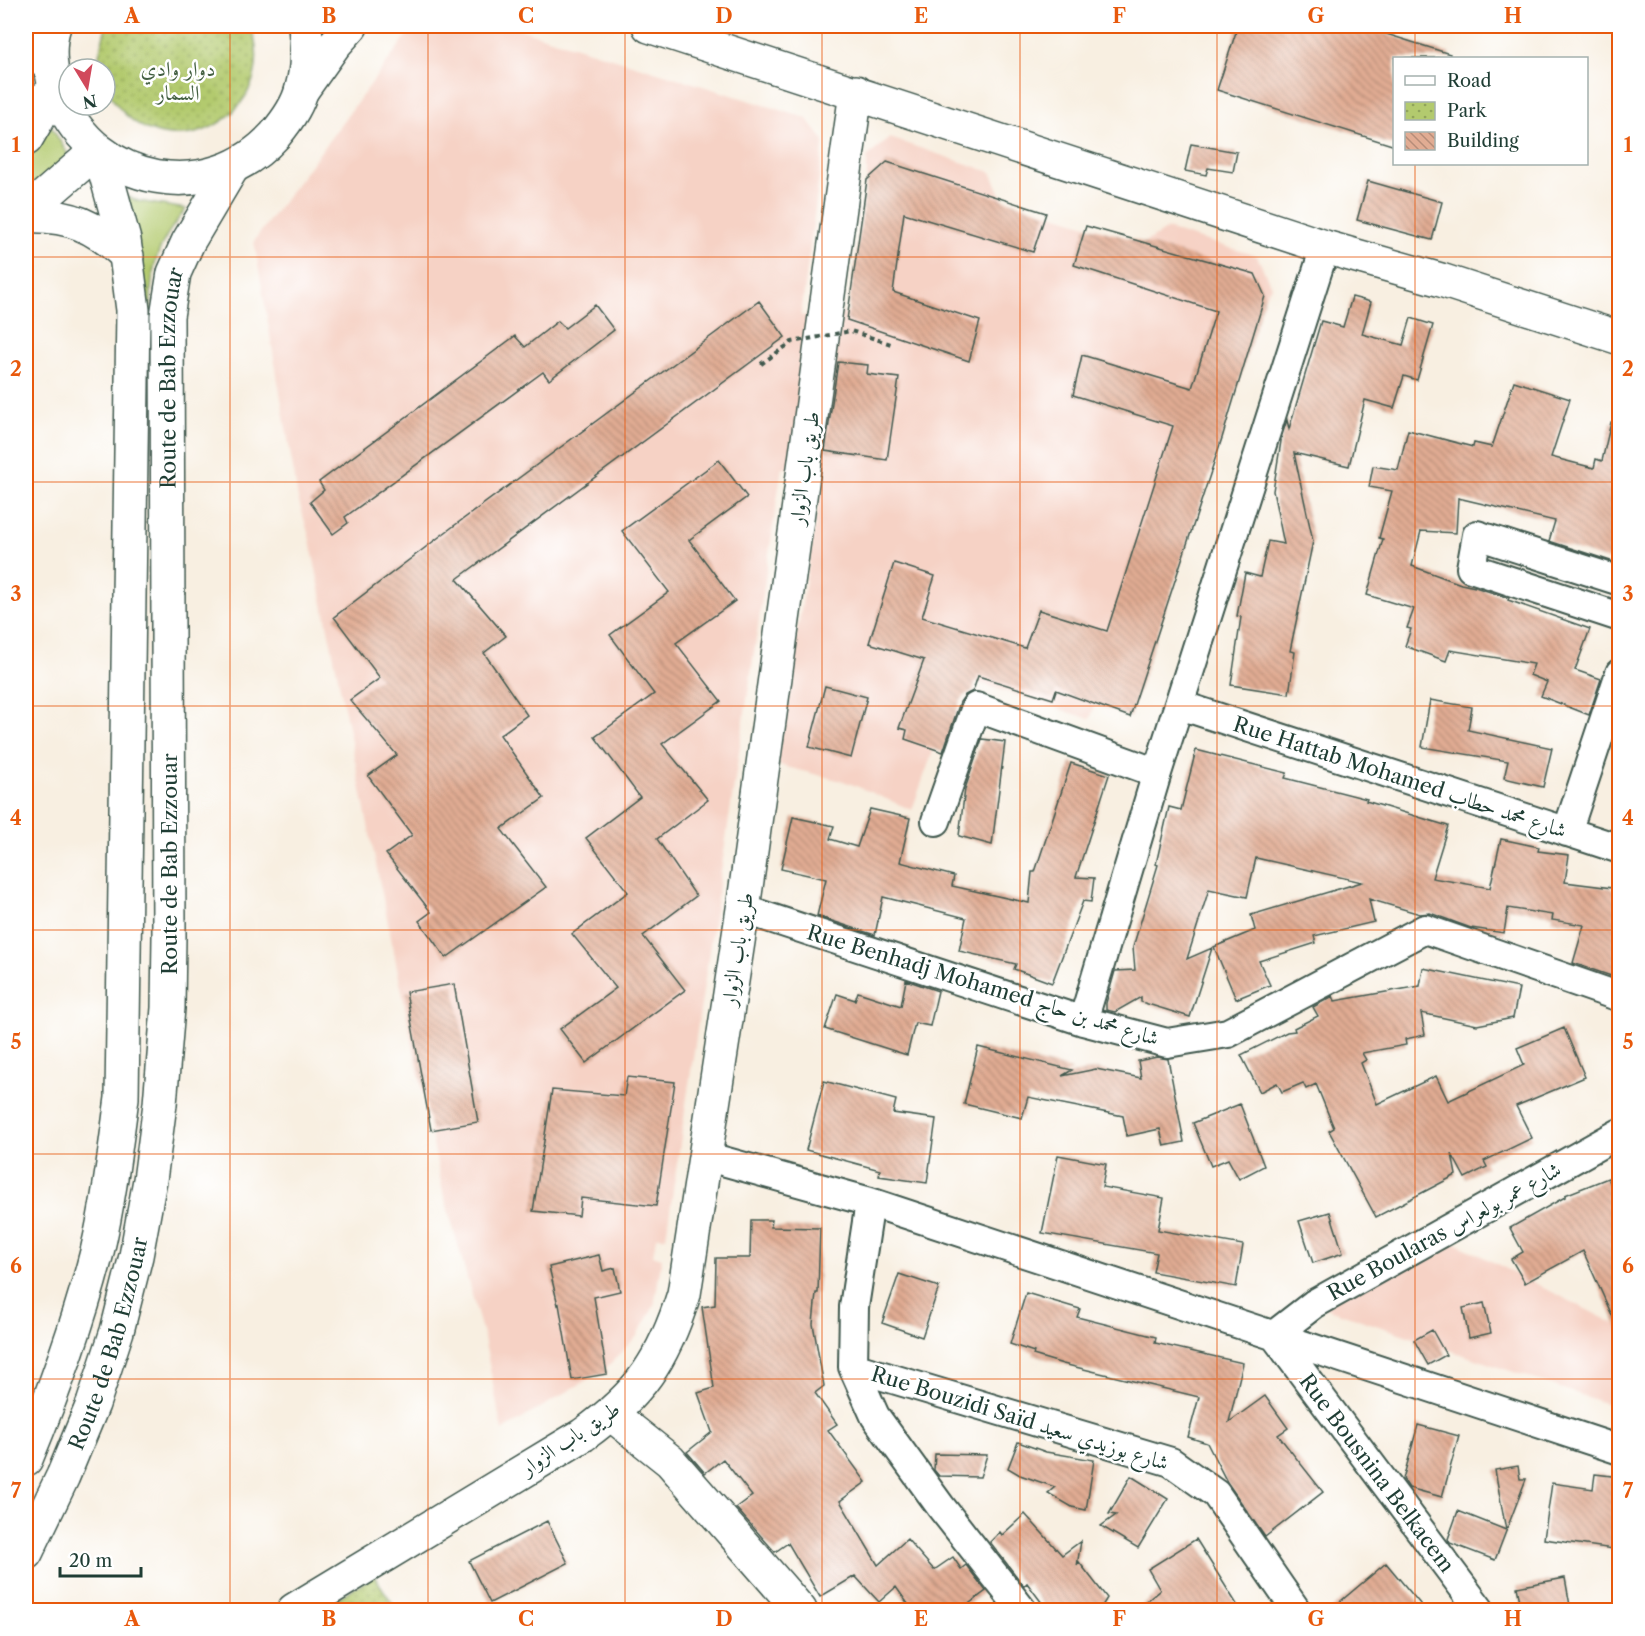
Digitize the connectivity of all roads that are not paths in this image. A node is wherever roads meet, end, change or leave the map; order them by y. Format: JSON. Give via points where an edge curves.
{"nodes":[{"id":1,"x":54,"y":26,"type":"edge"},
{"id":2,"x":305,"y":26,"type":"edge"},
{"id":3,"x":351,"y":26,"type":"edge"},
{"id":4,"x":649,"y":26,"type":"edge"},
{"id":5,"x":26,"y":40,"type":"edge"},
{"id":6,"x":47,"y":86,"type":"edge"},
{"id":7,"x":302,"y":90,"type":"junction"},
{"id":8,"x":856,"y":92,"type":"junction"},
{"id":9,"x":26,"y":139,"type":"edge"},
{"id":10,"x":97,"y":150,"type":"junction"},
{"id":11,"x":232,"y":168,"type":"junction"},
{"id":12,"x":26,"y":214,"type":"edge"},
{"id":13,"x":1325,"y":247,"type":"junction"},
{"id":14,"x":127,"y":256,"type":"junction"},
{"id":15,"x":1620,"y":338,"type":"edge"},
{"id":16,"x":1620,"y":581,"type":"edge"},
{"id":17,"x":1620,"y":617,"type":"edge"},
{"id":18,"x":1620,"y":672,"type":"edge"},
{"id":19,"x":1180,"y":705,"type":"junction"},
{"id":20,"x":1157,"y":773,"type":"junction"},
{"id":21,"x":936,"y":821,"type":"dead end"},
{"id":22,"x":1567,"y":832,"type":"junction"},
{"id":23,"x":1620,"y":849,"type":"edge"},
{"id":24,"x":743,"y":909,"type":"junction"},
{"id":25,"x":125,"y":932,"type":"junction"},
{"id":26,"x":169,"y":936,"type":"junction"},
{"id":27,"x":124,"y":985,"type":"junction"},
{"id":28,"x":1620,"y":997,"type":"edge"},
{"id":29,"x":168,"y":1008,"type":"junction"},
{"id":30,"x":1083,"y":1021,"type":"junction"},
{"id":31,"x":1620,"y":1133,"type":"edge"},
{"id":32,"x":705,"y":1156,"type":"junction"},
{"id":33,"x":870,"y":1202,"type":"junction"},
{"id":34,"x":1274,"y":1335,"type":"junction"},
{"id":35,"x":853,"y":1366,"type":"junction"},
{"id":36,"x":611,"y":1414,"type":"junction"},
{"id":37,"x":1620,"y":1450,"type":"edge"},
{"id":38,"x":26,"y":1459,"type":"edge"},
{"id":39,"x":26,"y":1553,"type":"edge"},
{"id":40,"x":294,"y":1611,"type":"edge"},
{"id":41,"x":800,"y":1611,"type":"edge"},
{"id":42,"x":1022,"y":1611,"type":"edge"},
{"id":43,"x":1296,"y":1611,"type":"edge"},
{"id":44,"x":1480,"y":1611,"type":"edge"}],
"edges":[{"from":1,"to":6,"type":"main road"},
{"from":2,"to":7,"type":"main road","via":[[308,55]]},
{"from":3,"to":7,"type":"main road"},
{"from":4,"to":8,"type":"main road"},
{"from":5,"to":6,"type":"street"},
{"from":6,"to":9,"type":"main road"},
{"from":6,"to":10,"type":"main road","via":[[78,131]]},
{"from":7,"to":11,"type":"main road","via":[[286,122],[262,149]]},
{"from":8,"to":13,"type":"main road"},
{"from":8,"to":24,"type":"main road","name":"طريق باب الزوار"},
{"from":10,"to":11,"type":"main road","via":[[130,170],[164,179],[199,178]]},
{"from":10,"to":12,"type":"main road"},
{"from":10,"to":14,"type":"main road","name":"Route de Bab Ezzouar"},
{"from":11,"to":26,"type":"main road","name":"Route de Bab Ezzouar","via":[[174,273],[167,316]]},
{"from":12,"to":14,"type":"main road","via":[[68,219],[90,227]]},
{"from":13,"to":15,"type":"main road"},
{"from":13,"to":19,"type":"street"},
{"from":14,"to":25,"type":"main road","name":"Route de Bab Ezzouar","via":[[133,336]]},
{"from":16,"to":17,"type":"street","via":[[1477,535],[1471,568]]},
{"from":18,"to":22,"type":"street"},
{"from":19,"to":20,"type":"street"},
{"from":19,"to":22,"type":"street","name":"Rue Hattab Mohamed شارع محمد حطاب"},
{"from":20,"to":21,"type":"street","via":[[976,707]]},
{"from":20,"to":30,"type":"street"},
{"from":22,"to":23,"type":"street","name":"Rue Hattab Mohamed شارع محمد حطاب"},
{"from":24,"to":30,"type":"street","name":"Rue Benhadj Mohamed شارع محمد بن حاج"},
{"from":24,"to":32,"type":"main road","name":"طريق باب الزوار"},
{"from":25,"to":26,"type":"main road","via":[[151,942]]},
{"from":25,"to":27,"type":"main road","name":"Route de Bab Ezzouar"},
{"from":26,"to":29,"type":"main road","name":"Route de Bab Ezzouar"},
{"from":27,"to":29,"type":"main road","via":[[154,993]]},
{"from":27,"to":38,"type":"main road","name":"Route de Bab Ezzouar","via":[[122,1098],[97,1250],[77,1323]]},
{"from":28,"to":30,"type":"street","name":"Rue Benhadj Mohamed شارع محمد بن حاج","via":[[1425,929],[1227,1033],[1167,1043]]},
{"from":29,"to":39,"type":"main road","name":"Route de Bab Ezzouar","via":[[150,1180],[117,1331],[93,1404]]},
{"from":31,"to":34,"type":"street","name":"Rue Boularas شارع عمر بولعراس","via":[[1314,1304]]},
{"from":32,"to":33,"type":"street"},
{"from":32,"to":36,"type":"main road","name":"طريق باب الزوار","via":[[684,1294],[674,1328],[640,1386]]},
{"from":33,"to":34,"type":"street"},
{"from":33,"to":35,"type":"street","via":[[854,1306]]},
{"from":34,"to":37,"type":"street"},
{"from":34,"to":44,"type":"street","name":"Rue Bousnina Belkacem"},
{"from":35,"to":42,"type":"street","via":[[875,1416]]},
{"from":35,"to":43,"type":"street","name":"Rue Bouzidi Saïd شارع بوزيدي سعيد","via":[[1172,1462],[1216,1494]]},
{"from":36,"to":40,"type":"main road","name":"طريق باب الزوار","via":[[583,1435]]},
{"from":36,"to":41,"type":"main road","via":[[670,1461]]}]}
